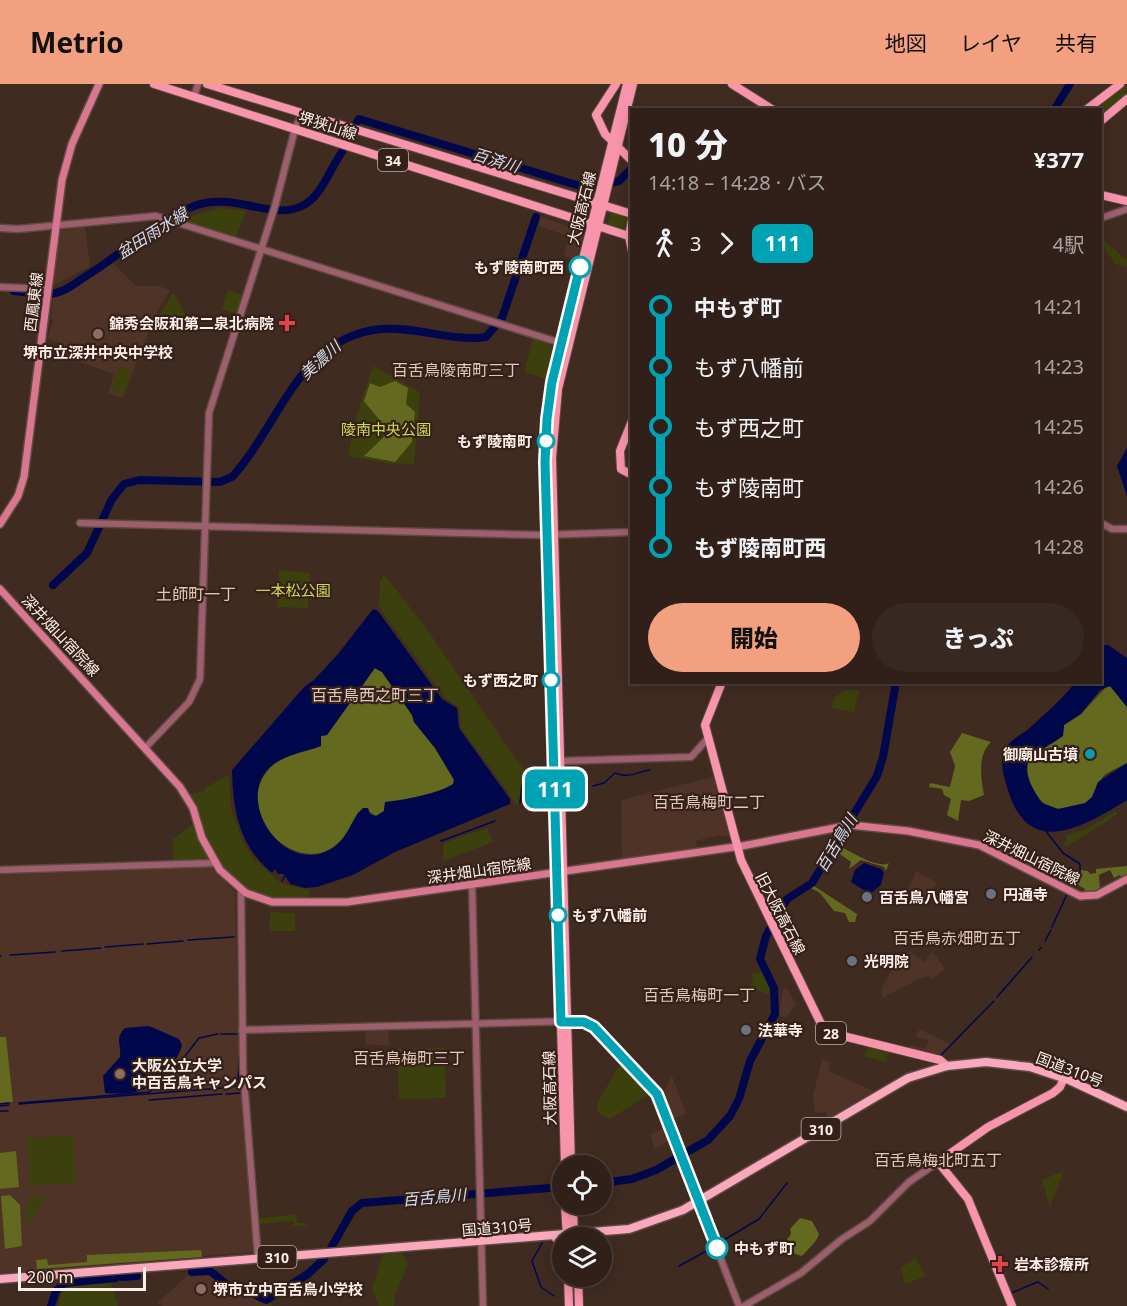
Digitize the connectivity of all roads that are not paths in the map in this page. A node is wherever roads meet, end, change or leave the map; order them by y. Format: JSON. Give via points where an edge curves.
{"nodes":[{"id":1,"x":99,"y":84,"type":"edge"},
{"id":2,"x":154,"y":84,"type":"edge"},
{"id":3,"x":198,"y":84,"type":"edge"},
{"id":4,"x":207,"y":84,"type":"edge"},
{"id":5,"x":616,"y":84,"type":"edge"},
{"id":6,"x":627,"y":84,"type":"edge"},
{"id":7,"x":633,"y":84,"type":"edge"},
{"id":8,"x":732,"y":84,"type":"edge"},
{"id":9,"x":1120,"y":84,"type":"edge"},
{"id":10,"x":194,"y":97,"type":"junction"},
{"id":11,"x":1127,"y":99,"type":"edge"},
{"id":12,"x":770,"y":108,"type":"edge"},
{"id":13,"x":1089,"y":108,"type":"edge"},
{"id":14,"x":303,"y":114,"type":"junction"},
{"id":15,"x":1102,"y":120,"type":"edge"},
{"id":16,"x":295,"y":129,"type":"junction"},
{"id":17,"x":615,"y":144,"type":"junction"},
{"id":18,"x":630,"y":159,"type":"edge"},
{"id":19,"x":1102,"y":195,"type":"edge"},
{"id":20,"x":1127,"y":201,"type":"edge"},
{"id":21,"x":599,"y":205,"type":"junction"},
{"id":22,"x":1127,"y":209,"type":"edge"},
{"id":23,"x":630,"y":213,"type":"edge"},
{"id":24,"x":1102,"y":218,"type":"edge"},
{"id":25,"x":56,"y":226,"type":"junction"},
{"id":26,"x":594,"y":226,"type":"junction"},
{"id":27,"x":0,"y":228,"type":"edge"},
{"id":28,"x":630,"y":237,"type":"edge"},
{"id":29,"x":261,"y":248,"type":"junction"},
{"id":30,"x":0,"y":287,"type":"edge"},
{"id":31,"x":48,"y":292,"type":"junction"},
{"id":32,"x":565,"y":345,"type":"junction"},
{"id":33,"x":630,"y":427,"type":"edge"},
{"id":34,"x":630,"y":475,"type":"edge"},
{"id":35,"x":80,"y":523,"type":"dead end"},
{"id":36,"x":0,"y":524,"type":"edge"},
{"id":37,"x":1102,"y":524,"type":"edge"},
{"id":38,"x":206,"y":525,"type":"junction"},
{"id":39,"x":1127,"y":530,"type":"edge"},
{"id":40,"x":630,"y":532,"type":"edge"},
{"id":41,"x":551,"y":535,"type":"junction"},
{"id":42,"x":0,"y":589,"type":"edge"},
{"id":43,"x":721,"y":684,"type":"edge"},
{"id":44,"x":709,"y":737,"type":"junction"},
{"id":45,"x":146,"y":747,"type":"junction"},
{"id":46,"x":561,"y":761,"type":"junction"},
{"id":47,"x":738,"y":847,"type":"junction"},
{"id":48,"x":215,"y":863,"type":"junction"},
{"id":49,"x":0,"y":870,"type":"edge"},
{"id":50,"x":560,"y":872,"type":"junction"},
{"id":51,"x":1127,"y":879,"type":"edge"},
{"id":52,"x":472,"y":884,"type":"junction"},
{"id":53,"x":241,"y":890,"type":"junction"},
{"id":54,"x":564,"y":1022,"type":"junction"},
{"id":55,"x":476,"y":1024,"type":"junction"},
{"id":56,"x":242,"y":1030,"type":"junction"},
{"id":57,"x":946,"y":1066,"type":"junction"},
{"id":58,"x":1064,"y":1078,"type":"junction"},
{"id":59,"x":1127,"y":1107,"type":"edge"},
{"id":60,"x":565,"y":1155,"type":"edge"},
{"id":61,"x":570,"y":1155,"type":"edge"},
{"id":62,"x":938,"y":1162,"type":"junction"},
{"id":63,"x":699,"y":1201,"type":"junction"},
{"id":64,"x":612,"y":1230,"type":"edge"},
{"id":65,"x":552,"y":1236,"type":"edge"},
{"id":66,"x":481,"y":1242,"type":"junction"},
{"id":67,"x":258,"y":1259,"type":"junction"},
{"id":68,"x":0,"y":1279,"type":"edge"},
{"id":69,"x":566,"y":1287,"type":"edge"},
{"id":70,"x":575,"y":1287,"type":"edge"},
{"id":71,"x":577,"y":1287,"type":"edge"},
{"id":72,"x":483,"y":1306,"type":"edge"},
{"id":73,"x":567,"y":1306,"type":"edge"},
{"id":74,"x":574,"y":1306,"type":"edge"},
{"id":75,"x":579,"y":1306,"type":"edge"},
{"id":76,"x":739,"y":1306,"type":"edge"},
{"id":77,"x":744,"y":1306,"type":"edge"},
{"id":78,"x":1012,"y":1306,"type":"edge"}],
"edges":[{"from":1,"to":25,"type":"main road","name":"西鳳東線","via":[[72,144]]},
{"from":2,"to":10,"type":"main road","name":"堺狭山線","number":"34"},
{"from":3,"to":10,"type":"street"},
{"from":4,"to":14,"type":"main road","name":"堺狭山線","number":"34"},
{"from":5,"to":17,"type":"main road","via":[[596,115]]},
{"from":6,"to":17,"type":"main road","name":"大阪高石線"},
{"from":7,"to":17,"type":"main road","name":"大阪高石線"},
{"from":8,"to":12,"type":"main road"},
{"from":9,"to":13,"type":"main road"},
{"from":10,"to":16,"type":"main road","name":"堺狭山線","number":"34"},
{"from":11,"to":15,"type":"main road"},
{"from":14,"to":16,"type":"street"},
{"from":14,"to":21,"type":"main road","name":"堺狭山線","number":"34"},
{"from":16,"to":26,"type":"main road","name":"堺狭山線","number":"34"},
{"from":16,"to":29,"type":"street"},
{"from":17,"to":18,"type":"main road"},
{"from":17,"to":21,"type":"main road","name":"大阪高石線"},
{"from":19,"to":20,"type":"main road"},
{"from":21,"to":23,"type":"main road","name":"堺狭山線","number":"34"},
{"from":21,"to":26,"type":"main road","name":"大阪高石線"},
{"from":22,"to":24,"type":"street"},
{"from":25,"to":27,"type":"street"},
{"from":25,"to":29,"type":"street","via":[[156,216]]},
{"from":25,"to":31,"type":"main road","name":"西鳳東線"},
{"from":26,"to":28,"type":"main road","name":"堺狭山線","number":"34"},
{"from":26,"to":32,"type":"main road","name":"大阪高石線"},
{"from":29,"to":32,"type":"street"},
{"from":29,"to":38,"type":"street","via":[[209,413]]},
{"from":30,"to":31,"type":"street"},
{"from":31,"to":36,"type":"main road","name":"西鳳東線","via":[[22,487]]},
{"from":32,"to":41,"type":"main road","name":"大阪高石線","via":[[554,420]]},
{"from":33,"to":34,"type":"main road","via":[[619,459],[621,469]]},
{"from":35,"to":38,"type":"street"},
{"from":37,"to":39,"type":"street"},
{"from":38,"to":41,"type":"street"},
{"from":38,"to":45,"type":"street","via":[[200,679],[189,702]]},
{"from":40,"to":41,"type":"street"},
{"from":41,"to":46,"type":"main road","name":"大阪高石線"},
{"from":41,"to":50,"type":"main road","name":"大阪高石線"},
{"from":42,"to":45,"type":"main road","name":"深井畑山宿院線"},
{"from":43,"to":44,"type":"main road","name":"旧大阪高石線","number":"28","via":[[705,719]]},
{"from":44,"to":46,"type":"street","via":[[691,757]]},
{"from":44,"to":47,"type":"main road","name":"旧大阪高石線","number":"28"},
{"from":45,"to":48,"type":"main road","name":"深井畑山宿院線","via":[[188,798]]},
{"from":46,"to":50,"type":"main road","name":"大阪高石線"},
{"from":47,"to":50,"type":"main road","name":"深井畑山宿院線"},
{"from":47,"to":51,"type":"main road","name":"深井畑山宿院線","via":[[845,826],[908,831],[979,845],[1080,896],[1097,895]]},
{"from":47,"to":57,"type":"main road","name":"旧大阪高石線","number":"28","via":[[744,869],[826,1030],[940,1060]]},
{"from":48,"to":49,"type":"street"},
{"from":48,"to":53,"type":"main road","name":"深井畑山宿院線"},
{"from":50,"to":52,"type":"main road","name":"深井畑山宿院線"},
{"from":50,"to":54,"type":"main road","name":"大阪高石線"},
{"from":52,"to":53,"type":"main road","name":"深井畑山宿院線","via":[[325,903],[272,902]]},
{"from":52,"to":55,"type":"street"},
{"from":53,"to":56,"type":"street"},
{"from":54,"to":55,"type":"street"},
{"from":54,"to":60,"type":"main road","name":"大阪高石線"},
{"from":54,"to":61,"type":"main road","name":"大阪高石線"},
{"from":54,"to":63,"type":"street","via":[[584,1022],[594,1027],[657,1094]]},
{"from":55,"to":56,"type":"street"},
{"from":55,"to":66,"type":"street"},
{"from":56,"to":67,"type":"street"},
{"from":57,"to":58,"type":"highway","name":"国道310号","number":"310","via":[[1002,1063]]},
{"from":57,"to":63,"type":"highway","name":"国道310号","number":"310","via":[[908,1078]]},
{"from":58,"to":59,"type":"highway","name":"国道310号","number":"310"},
{"from":58,"to":62,"type":"main road","via":[[1053,1093],[988,1127]]},
{"from":62,"to":77,"type":"street","via":[[794,1279]]},
{"from":62,"to":78,"type":"main road","via":[[968,1199]]},
{"from":63,"to":64,"type":"highway","name":"国道310号","number":"310","via":[[642,1226]]},
{"from":63,"to":76,"type":"street"},
{"from":65,"to":66,"type":"highway","name":"国道310号","number":"310"},
{"from":66,"to":67,"type":"highway","name":"国道310号","number":"310"},
{"from":66,"to":72,"type":"street"},
{"from":67,"to":68,"type":"highway","name":"国道310号","number":"310"},
{"from":69,"to":73,"type":"main road"},
{"from":70,"to":74,"type":"main road"},
{"from":71,"to":75,"type":"main road"}]}
